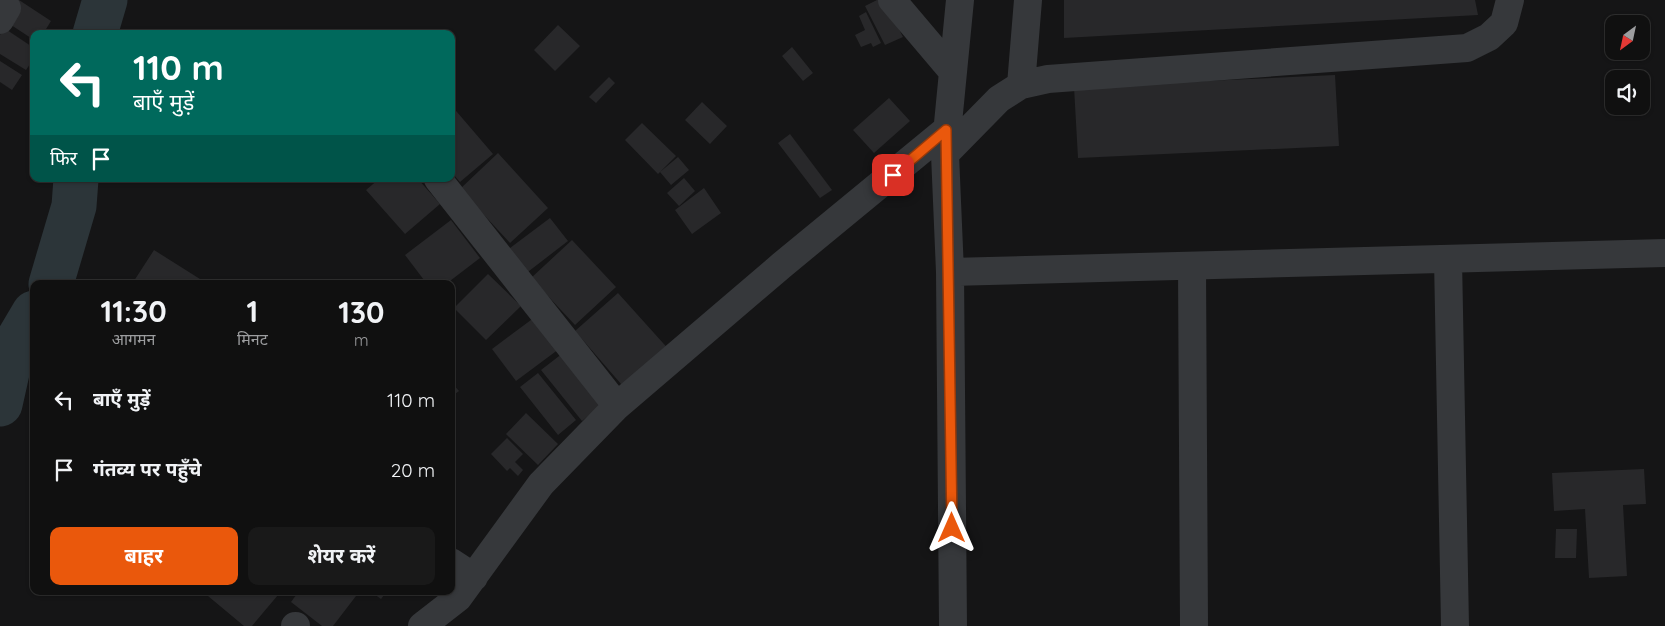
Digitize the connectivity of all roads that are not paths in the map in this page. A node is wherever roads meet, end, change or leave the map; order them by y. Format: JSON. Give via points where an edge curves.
{"nodes":[{"id":1,"x":892,"y":0,"type":"edge"},
{"id":2,"x":960,"y":0,"type":"edge"},
{"id":3,"x":1028,"y":0,"type":"edge"},
{"id":4,"x":1510,"y":0,"type":"edge"},
{"id":5,"x":0,"y":3,"type":"edge"},
{"id":6,"x":0,"y":20,"type":"edge"},
{"id":7,"x":953,"y":72,"type":"junction"},
{"id":8,"x":1021,"y":85,"type":"junction"},
{"id":9,"x":946,"y":142,"type":"junction"},
{"id":10,"x":440,"y":182,"type":"edge"},
{"id":11,"x":1665,"y":253,"type":"edge"},
{"id":12,"x":1448,"y":259,"type":"junction"},
{"id":13,"x":1192,"y":267,"type":"junction"},
{"id":14,"x":950,"y":272,"type":"junction"},
{"id":15,"x":617,"y":406,"type":"junction"},
{"id":16,"x":455,"y":565,"type":"edge"},
{"id":17,"x":474,"y":577,"type":"junction"},
{"id":18,"x":422,"y":626,"type":"edge"},
{"id":19,"x":953,"y":626,"type":"edge"},
{"id":20,"x":1194,"y":626,"type":"edge"},
{"id":21,"x":1455,"y":626,"type":"edge"}],
"edges":[{"from":1,"to":7,"type":"street"},
{"from":2,"to":7,"type":"street"},
{"from":3,"to":8,"type":"street"},
{"from":4,"to":8,"type":"street","via":[[1504,23],[1489,37],[1468,48],[1048,79]]},
{"from":5,"to":6,"type":"street","via":[[7,8]]},
{"from":7,"to":9,"type":"street"},
{"from":8,"to":9,"type":"street"},
{"from":9,"to":14,"type":"street"},
{"from":9,"to":15,"type":"street","via":[[782,265]]},
{"from":10,"to":15,"type":"street"},
{"from":11,"to":12,"type":"street"},
{"from":12,"to":13,"type":"street"},
{"from":12,"to":21,"type":"street"},
{"from":13,"to":14,"type":"street"},
{"from":13,"to":20,"type":"street"},
{"from":14,"to":19,"type":"street"},
{"from":15,"to":17,"type":"street","via":[[541,484]]},
{"from":16,"to":17,"type":"street"},
{"from":17,"to":18,"type":"street","via":[[458,598]]}]}
